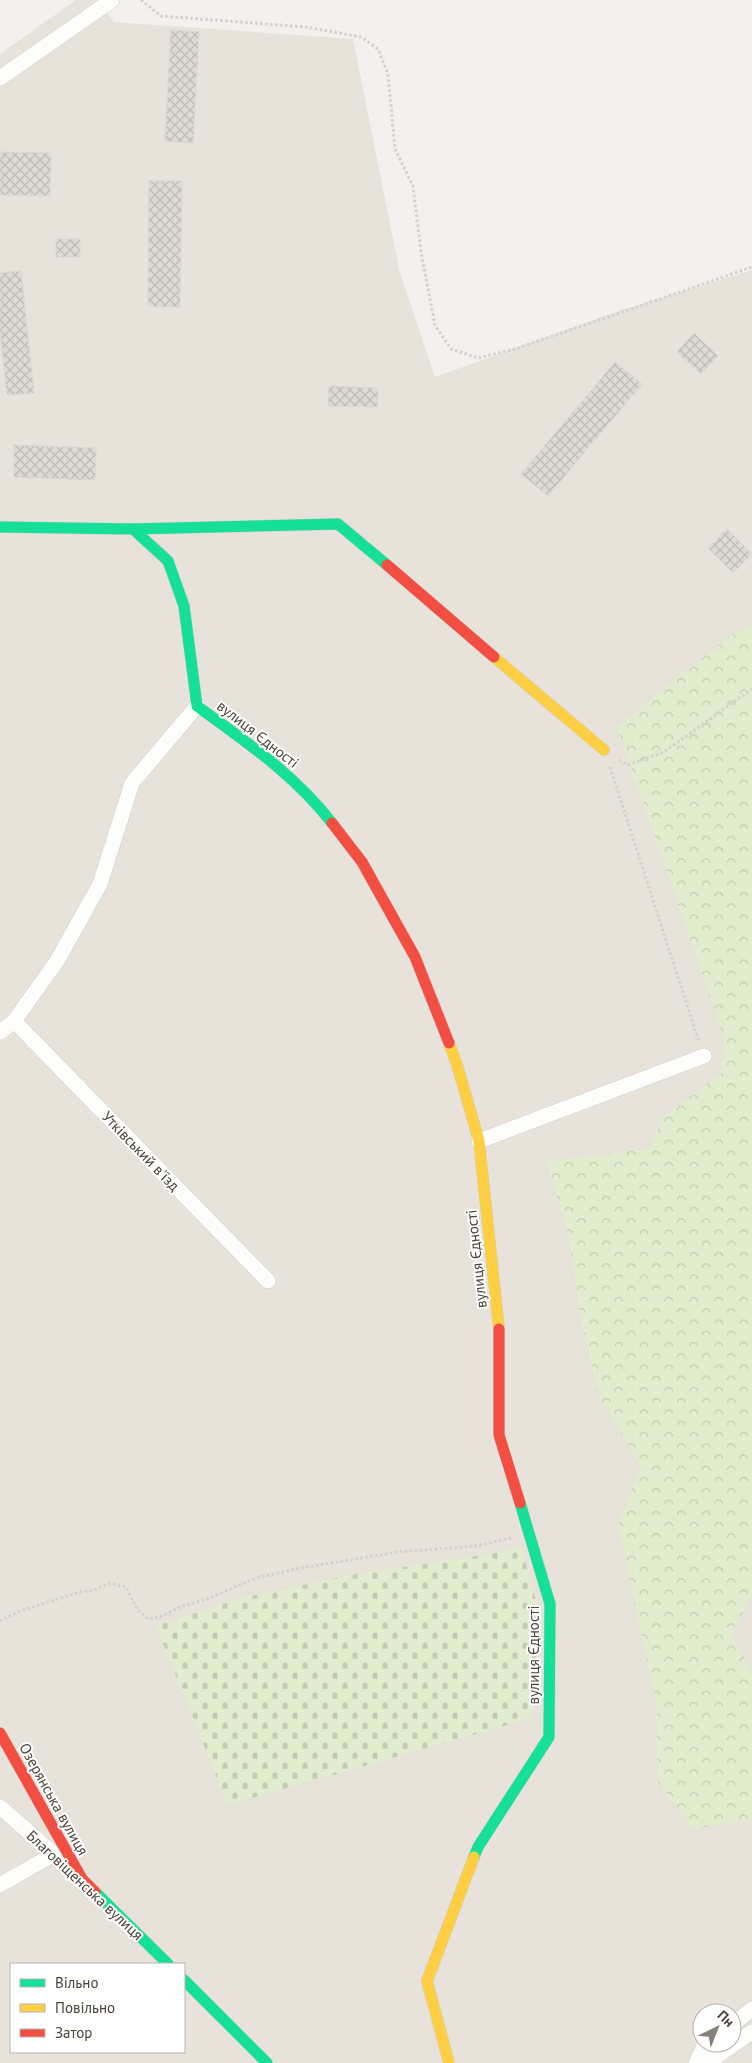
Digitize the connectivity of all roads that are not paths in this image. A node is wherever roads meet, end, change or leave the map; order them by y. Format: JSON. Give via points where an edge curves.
{"nodes":[{"id":1,"x":112,"y":0,"type":"edge"},
{"id":2,"x":0,"y":78,"type":"edge"},
{"id":3,"x":0,"y":527,"type":"edge"},
{"id":4,"x":133,"y":529,"type":"junction"},
{"id":5,"x":197,"y":706,"type":"junction"},
{"id":6,"x":604,"y":750,"type":"road end"},
{"id":7,"x":14,"y":1021,"type":"junction"},
{"id":8,"x":0,"y":1032,"type":"edge"},
{"id":9,"x":704,"y":1056,"type":"road end"},
{"id":10,"x":479,"y":1141,"type":"junction"},
{"id":11,"x":268,"y":1282,"type":"dead end"},
{"id":12,"x":0,"y":1733,"type":"edge"},
{"id":13,"x":0,"y":1807,"type":"edge"},
{"id":14,"x":54,"y":1854,"type":"junction"},
{"id":15,"x":82,"y":1879,"type":"junction"},
{"id":16,"x":0,"y":1885,"type":"edge"},
{"id":17,"x":167,"y":1963,"type":"edge"},
{"id":18,"x":185,"y":1981,"type":"edge"},
{"id":19,"x":752,"y":2032,"type":"edge"},
{"id":20,"x":267,"y":2063,"type":"edge"},
{"id":21,"x":449,"y":2063,"type":"edge"},
{"id":22,"x":707,"y":2063,"type":"edge"}],
"edges":[{"from":1,"to":2,"type":"street"},
{"from":3,"to":4,"type":"street"},
{"from":4,"to":5,"type":"street","name":"вулиця Єдності","via":[[168,562],[184,606]]},
{"from":4,"to":6,"type":"street","via":[[338,524]]},
{"from":5,"to":7,"type":"street","via":[[132,783],[100,884],[57,961]]},
{"from":5,"to":10,"type":"street","name":"вулиця Єдності","via":[[278,766],[318,805],[362,862],[415,957],[457,1065]]},
{"from":7,"to":8,"type":"street"},
{"from":7,"to":11,"type":"street","name":"Утківський в'їзд"},
{"from":9,"to":10,"type":"street"},
{"from":10,"to":21,"type":"street","name":"вулиця Єдності","via":[[500,1338],[499,1435],[550,1604],[549,1737],[478,1847],[427,1981]]},
{"from":12,"to":15,"type":"street","name":"Озерянська вулиця"},
{"from":13,"to":14,"type":"street","name":"Благовіщенська вулиця"},
{"from":14,"to":15,"type":"street","name":"Благовіщенська вулиця"},
{"from":14,"to":16,"type":"street"},
{"from":15,"to":17,"type":"street","name":"Благовіщенська вулиця"},
{"from":18,"to":20,"type":"street"},
{"from":19,"to":22,"type":"street"}]}
